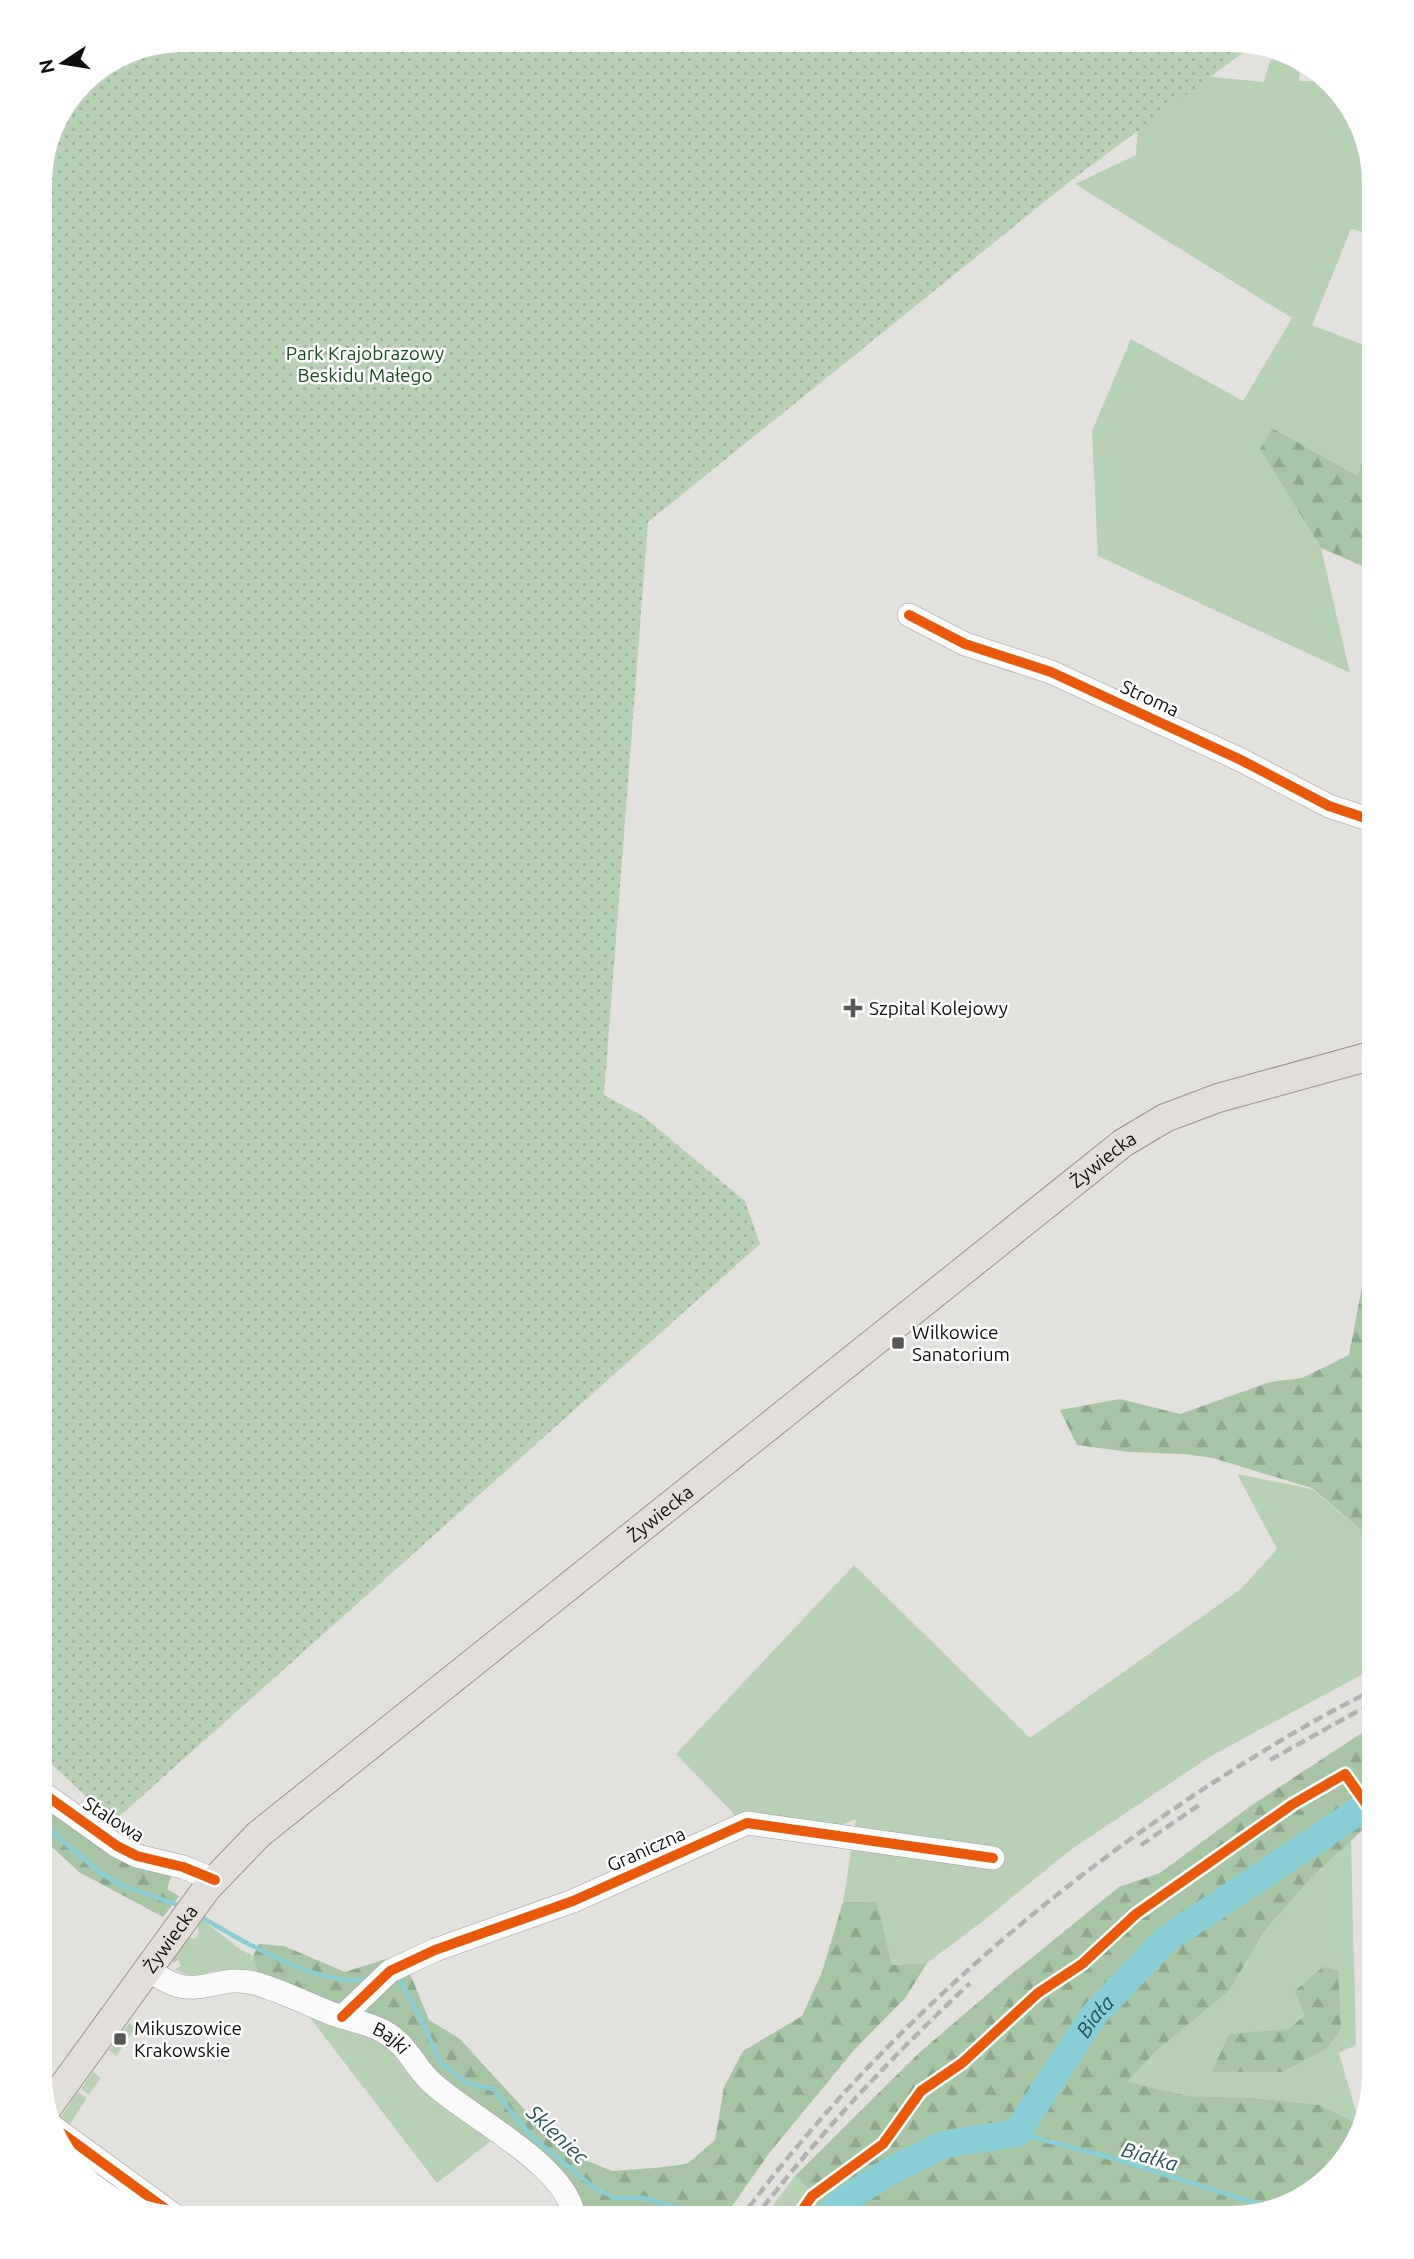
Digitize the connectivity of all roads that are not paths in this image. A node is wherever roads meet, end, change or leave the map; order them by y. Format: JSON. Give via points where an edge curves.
{"nodes":[{"id":1,"x":909,"y":615,"type":"dead end"},
{"id":2,"x":1362,"y":817,"type":"edge"},
{"id":3,"x":1362,"y":1058,"type":"edge"},
{"id":4,"x":52,"y":1800,"type":"edge"},
{"id":5,"x":993,"y":1858,"type":"dead end"},
{"id":6,"x":209,"y":1887,"type":"junction"},
{"id":7,"x":146,"y":1968,"type":"junction"},
{"id":8,"x":342,"y":2017,"type":"junction"},
{"id":9,"x":55,"y":2098,"type":"edge"},
{"id":10,"x":69,"y":2139,"type":"edge"},
{"id":11,"x":159,"y":2204,"type":"edge"},
{"id":12,"x":571,"y":2206,"type":"edge"}],
"edges":[{"from":1,"to":2,"type":"street","name":"Stroma","via":[[965,644],[1051,672],[1329,806]]},
{"from":3,"to":6,"type":"main road","name":"Żywiecka","via":[[1218,1098],[1165,1118],[1123,1143],[259,1834]]},
{"from":4,"to":6,"type":"street","name":"Stalowa","via":[[117,1846],[137,1856],[184,1867]]},
{"from":5,"to":8,"type":"street","name":"Graniczna","via":[[747,1823],[573,1901],[435,1950],[390,1971]]},
{"from":6,"to":7,"type":"main road","name":"Żywiecka"},
{"from":7,"to":8,"type":"street","name":"Bajki","via":[[182,1987],[235,1980],[257,1983]]},
{"from":7,"to":9,"type":"main road","name":"Żywiecka"},
{"from":8,"to":12,"type":"street","name":"Bajki","via":[[398,2041],[432,2082],[552,2175]]},
{"from":10,"to":11,"type":"street"}]}
